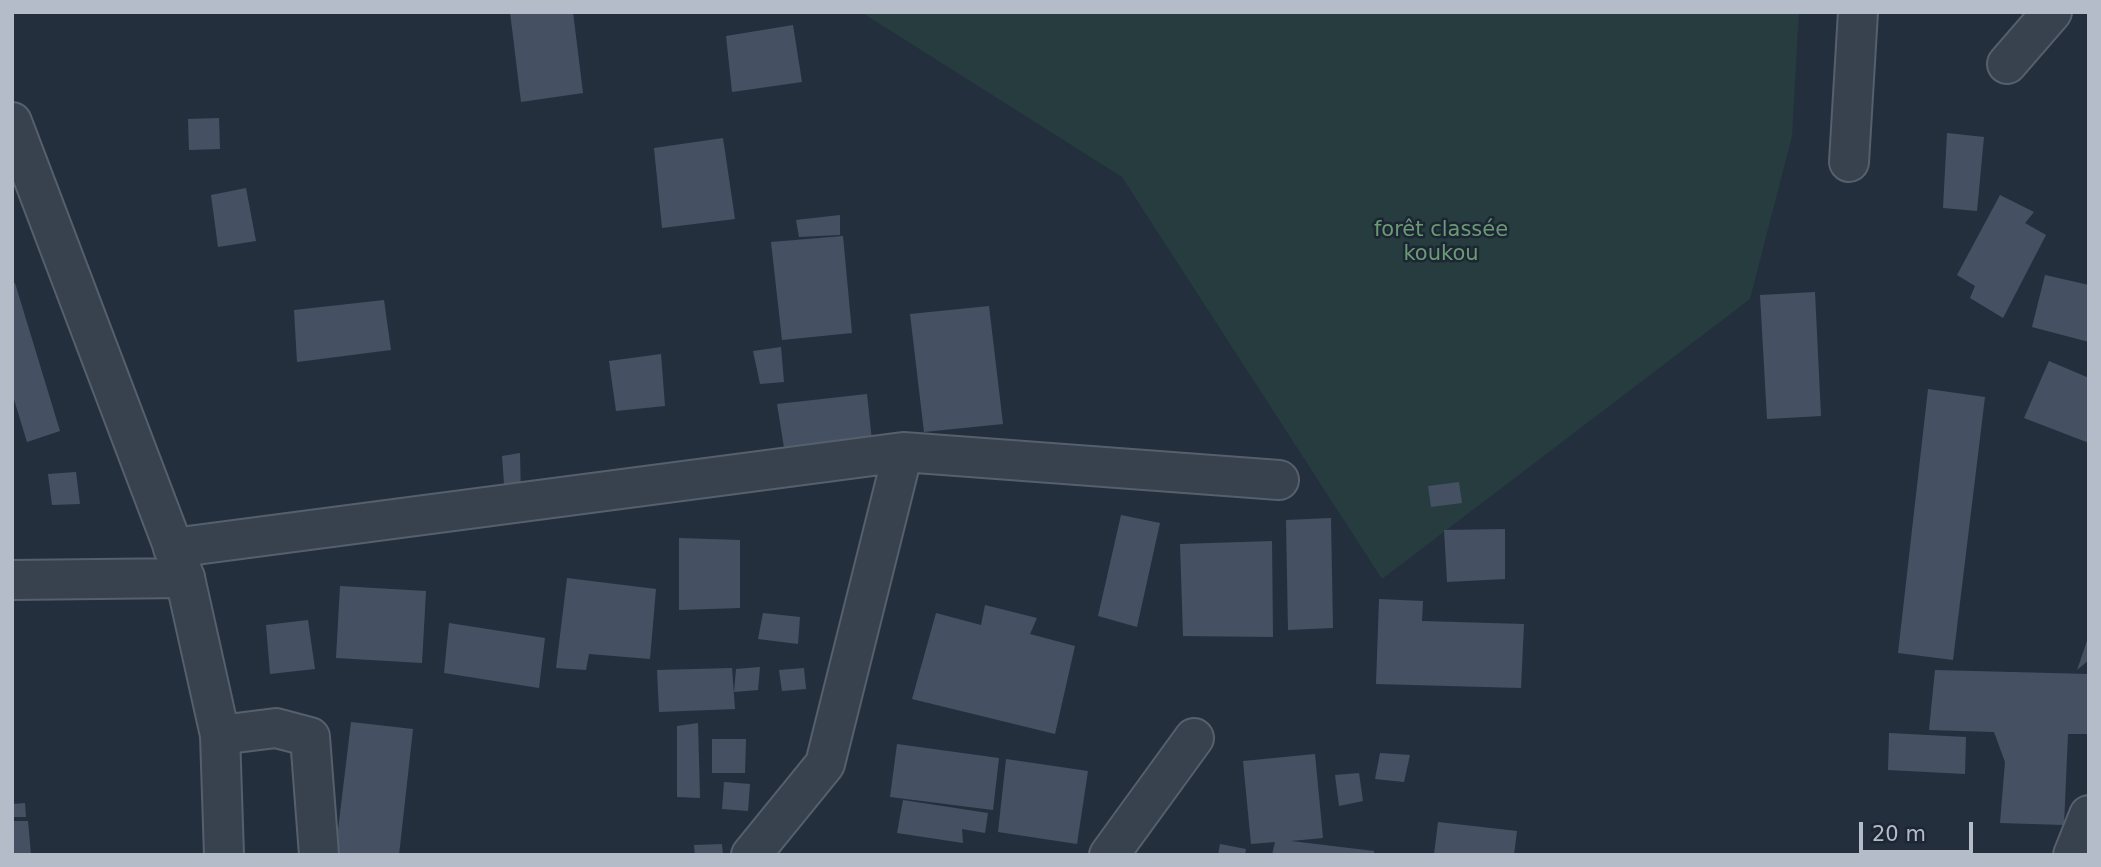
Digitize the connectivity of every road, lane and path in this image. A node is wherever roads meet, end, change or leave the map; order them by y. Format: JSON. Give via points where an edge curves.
{"nodes":[{"id":1,"x":1858,"y":12,"type":"edge"},
{"id":2,"x":2052,"y":12,"type":"edge"},
{"id":3,"x":2007,"y":64,"type":"dead end"},
{"id":4,"x":12,"y":122,"type":"edge"},
{"id":5,"x":1849,"y":162,"type":"dead end"},
{"id":6,"x":903,"y":452,"type":"junction"},
{"id":7,"x":1279,"y":480,"type":"dead end"},
{"id":8,"x":179,"y":563,"type":"junction"},
{"id":9,"x":12,"y":579,"type":"edge"},
{"id":10,"x":220,"y":735,"type":"junction"},
{"id":11,"x":1194,"y":738,"type":"dead end"},
{"id":12,"x":2089,"y":815,"type":"edge"},
{"id":13,"x":224,"y":855,"type":"edge"},
{"id":14,"x":319,"y":855,"type":"edge"},
{"id":15,"x":751,"y":855,"type":"edge"},
{"id":16,"x":1109,"y":855,"type":"edge"},
{"id":17,"x":2073,"y":855,"type":"edge"}],
"edges":[{"from":1,"to":5,"type":"street"},
{"from":2,"to":3,"type":"street"},
{"from":4,"to":8,"type":"street"},
{"from":6,"to":7,"type":"street"},
{"from":6,"to":8,"type":"street"},
{"from":6,"to":15,"type":"street","via":[[825,764]]},
{"from":8,"to":9,"type":"street"},
{"from":8,"to":10,"type":"street"},
{"from":10,"to":13,"type":"street"},
{"from":10,"to":14,"type":"street","via":[[276,728],[310,737]]},
{"from":11,"to":16,"type":"street"},
{"from":12,"to":17,"type":"street"}]}
